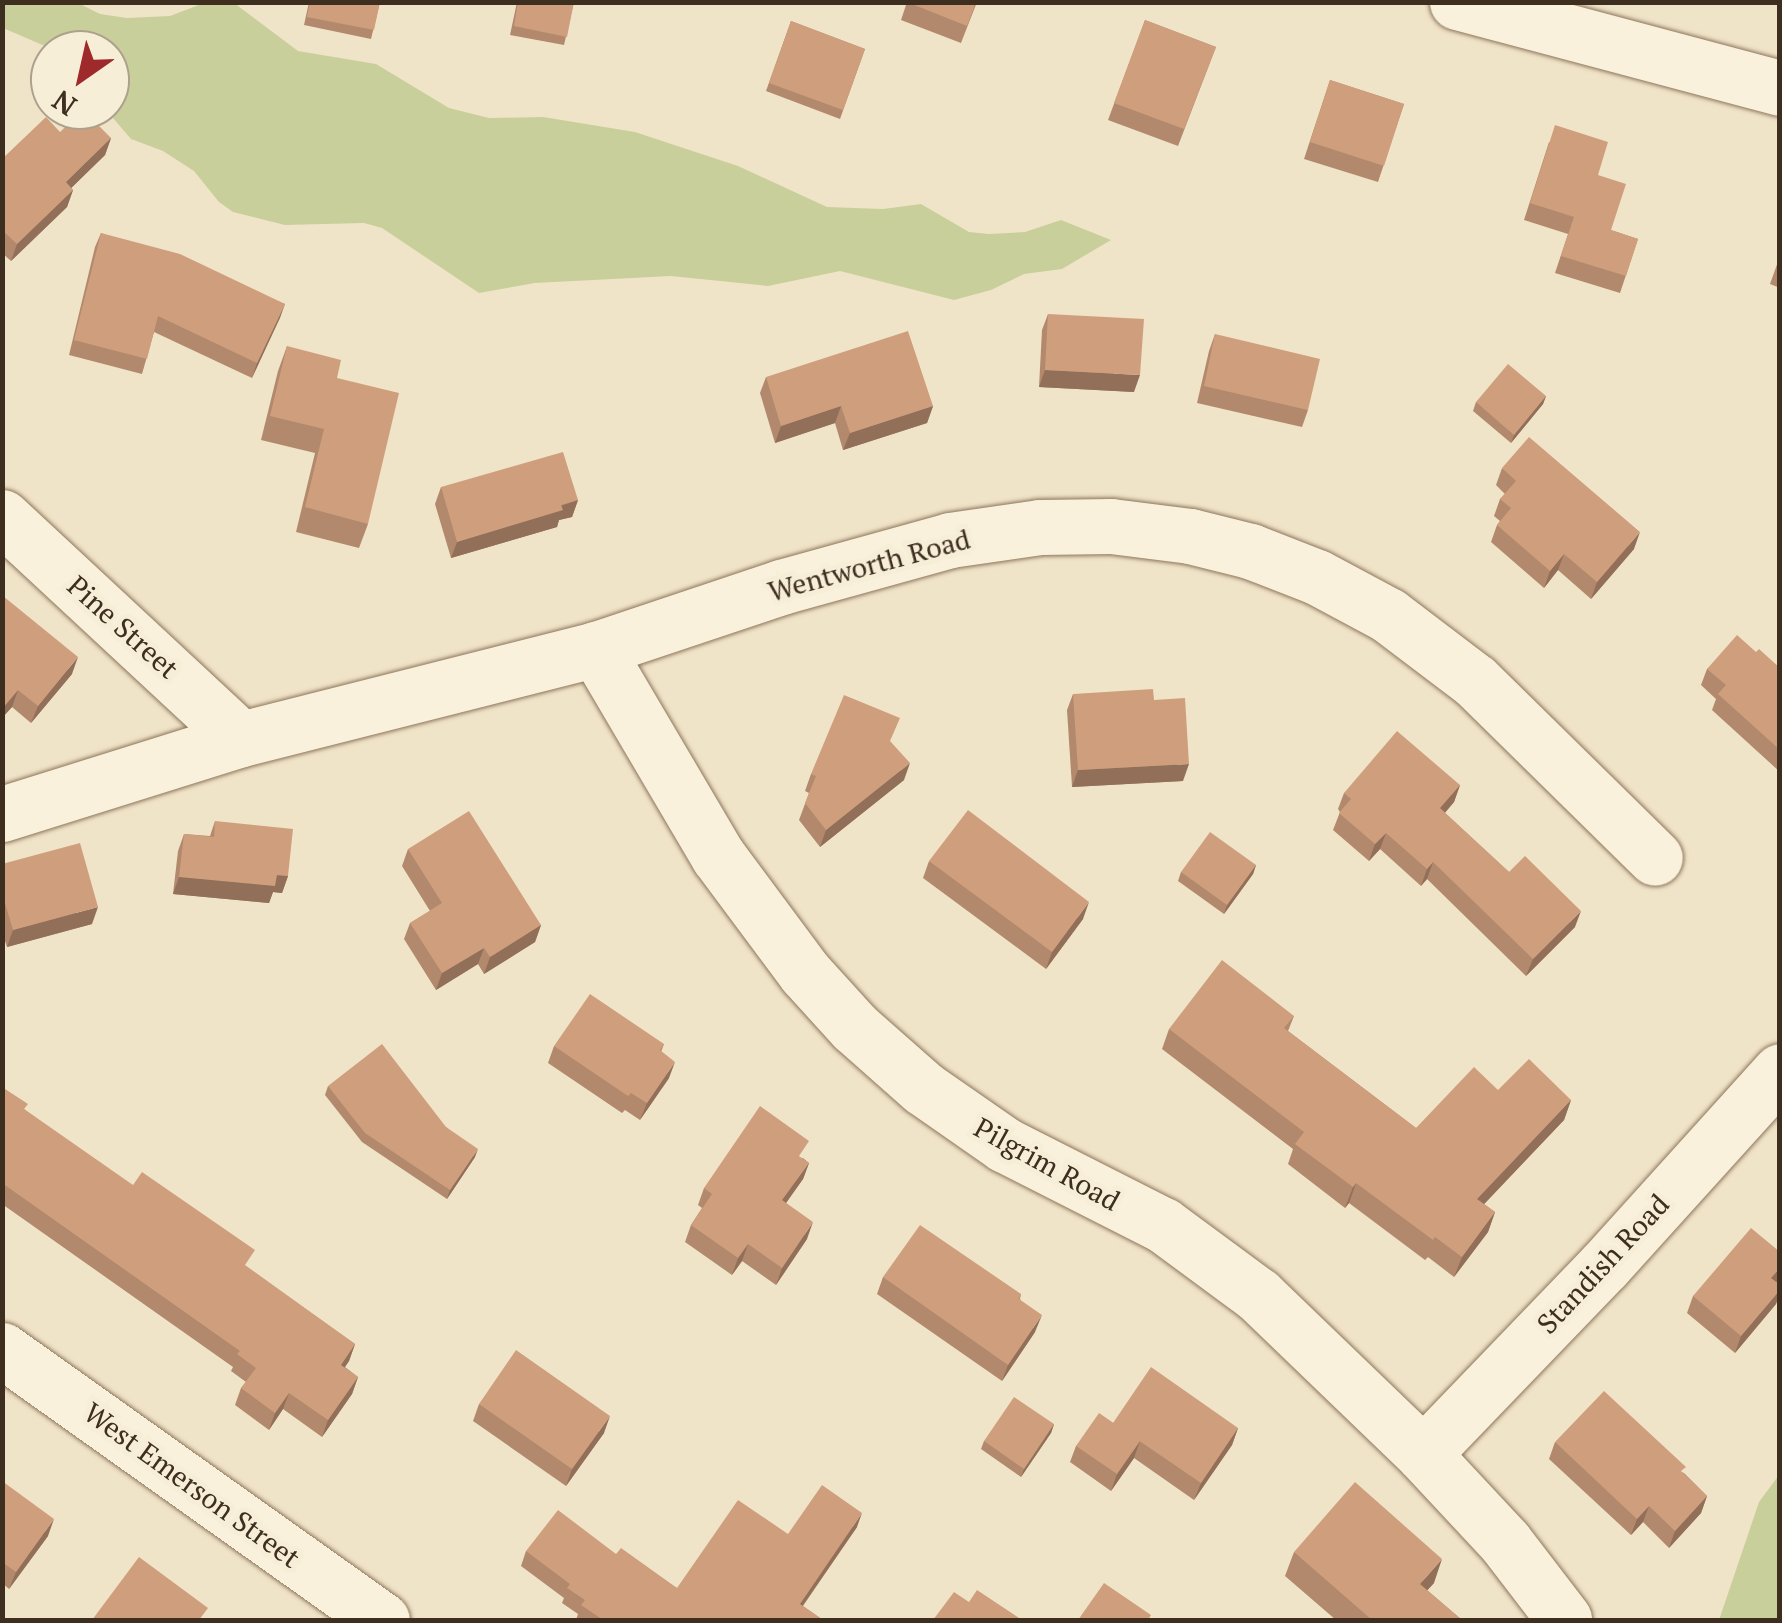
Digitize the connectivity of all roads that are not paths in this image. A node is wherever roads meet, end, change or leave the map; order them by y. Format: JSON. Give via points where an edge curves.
{"nodes":[{"id":1,"x":1458,"y":2,"type":"edge"},
{"id":2,"x":1780,"y":88,"type":"edge"},
{"id":3,"x":2,"y":518,"type":"edge"},
{"id":4,"x":596,"y":649,"type":"junction"},
{"id":5,"x":241,"y":739,"type":"junction"},
{"id":6,"x":2,"y":814,"type":"edge"},
{"id":7,"x":1655,"y":858,"type":"dead end"},
{"id":8,"x":1780,"y":1071,"type":"edge"},
{"id":9,"x":2,"y":1350,"type":"edge"},
{"id":10,"x":1423,"y":1454,"type":"junction"},
{"id":11,"x":382,"y":1620,"type":"edge"},
{"id":12,"x":1564,"y":1620,"type":"edge"}],
"edges":[{"from":1,"to":2,"type":"street"},
{"from":3,"to":5,"type":"street","name":"Pine Street"},
{"from":4,"to":5,"type":"street","name":"Wentworth Road"},
{"from":4,"to":7,"type":"street","name":"Wentworth Road","via":[[780,587],[950,540],[1079,525],[1190,536],[1317,578],[1420,637],[1475,681]]},
{"from":4,"to":10,"type":"street","name":"Pilgrim Road","via":[[718,856],[805,973],[873,1046],[1005,1145],[1163,1225],[1219,1263]]},
{"from":5,"to":6,"type":"street","name":"Wentworth Road"},
{"from":8,"to":10,"type":"street","name":"Standish Road"},
{"from":9,"to":11,"type":"street","name":"West Emerson Street"},
{"from":10,"to":12,"type":"street","name":"Pilgrim Road","via":[[1505,1542]]}]}
